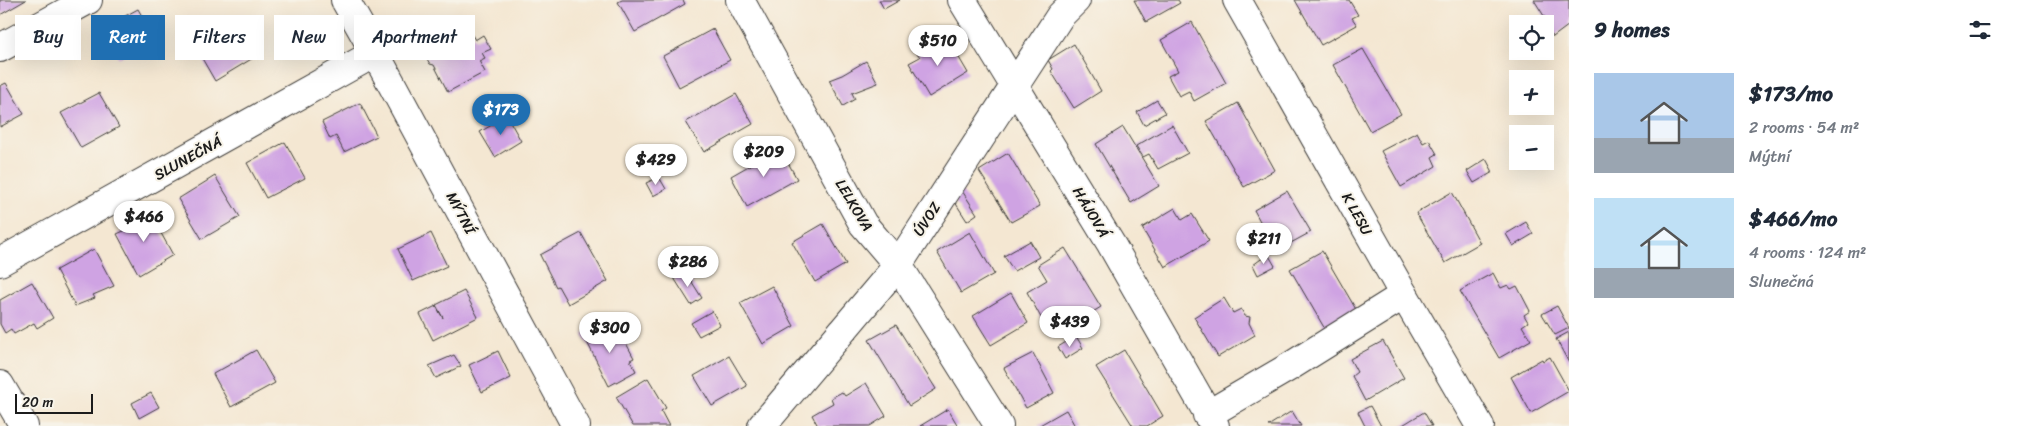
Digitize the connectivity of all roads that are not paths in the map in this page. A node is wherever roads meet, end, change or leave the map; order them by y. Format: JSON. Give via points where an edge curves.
{"nodes":[{"id":1,"x":88,"y":0,"type":"edge"},
{"id":2,"x":345,"y":0,"type":"edge"},
{"id":3,"x":740,"y":0,"type":"edge"},
{"id":4,"x":962,"y":0,"type":"edge"},
{"id":5,"x":1076,"y":0,"type":"edge"},
{"id":6,"x":1237,"y":0,"type":"edge"},
{"id":7,"x":354,"y":15,"type":"edge"},
{"id":8,"x":0,"y":48,"type":"edge"},
{"id":9,"x":363,"y":60,"type":"edge"},
{"id":10,"x":380,"y":60,"type":"edge"},
{"id":11,"x":1014,"y":86,"type":"junction"},
{"id":12,"x":0,"y":262,"type":"edge"},
{"id":13,"x":898,"y":265,"type":"junction"},
{"id":14,"x":1404,"y":295,"type":"junction"},
{"id":15,"x":0,"y":385,"type":"edge"},
{"id":16,"x":1211,"y":420,"type":"edge"},
{"id":17,"x":24,"y":426,"type":"edge"},
{"id":18,"x":576,"y":426,"type":"edge"},
{"id":19,"x":762,"y":426,"type":"edge"},
{"id":20,"x":999,"y":426,"type":"edge"},
{"id":21,"x":1480,"y":426,"type":"edge"}],
"edges":[{"from":1,"to":8,"type":"street"},
{"from":2,"to":7,"type":"street","name":"MÝTNÍ"},
{"from":3,"to":13,"type":"street","name":"LELKOVA","via":[[863,224]]},
{"from":4,"to":11,"type":"street","name":"HÁJOVÁ"},
{"from":5,"to":11,"type":"street","name":"ÚVOZ","via":[[1060,16]]},
{"from":6,"to":14,"type":"street","name":"K LESU"},
{"from":9,"to":12,"type":"street","name":"SLUNEČNÁ"},
{"from":10,"to":18,"type":"street","name":"MÝTNÍ"},
{"from":11,"to":13,"type":"street","name":"ÚVOZ"},
{"from":11,"to":16,"type":"street","name":"HÁJOVÁ","via":[[1111,244]]},
{"from":13,"to":19,"type":"street","name":"ÚVOZ"},
{"from":13,"to":20,"type":"street","name":"LELKOVA"},
{"from":14,"to":16,"type":"street"},
{"from":14,"to":21,"type":"street","name":"K LESU"},
{"from":15,"to":17,"type":"street"}]}
